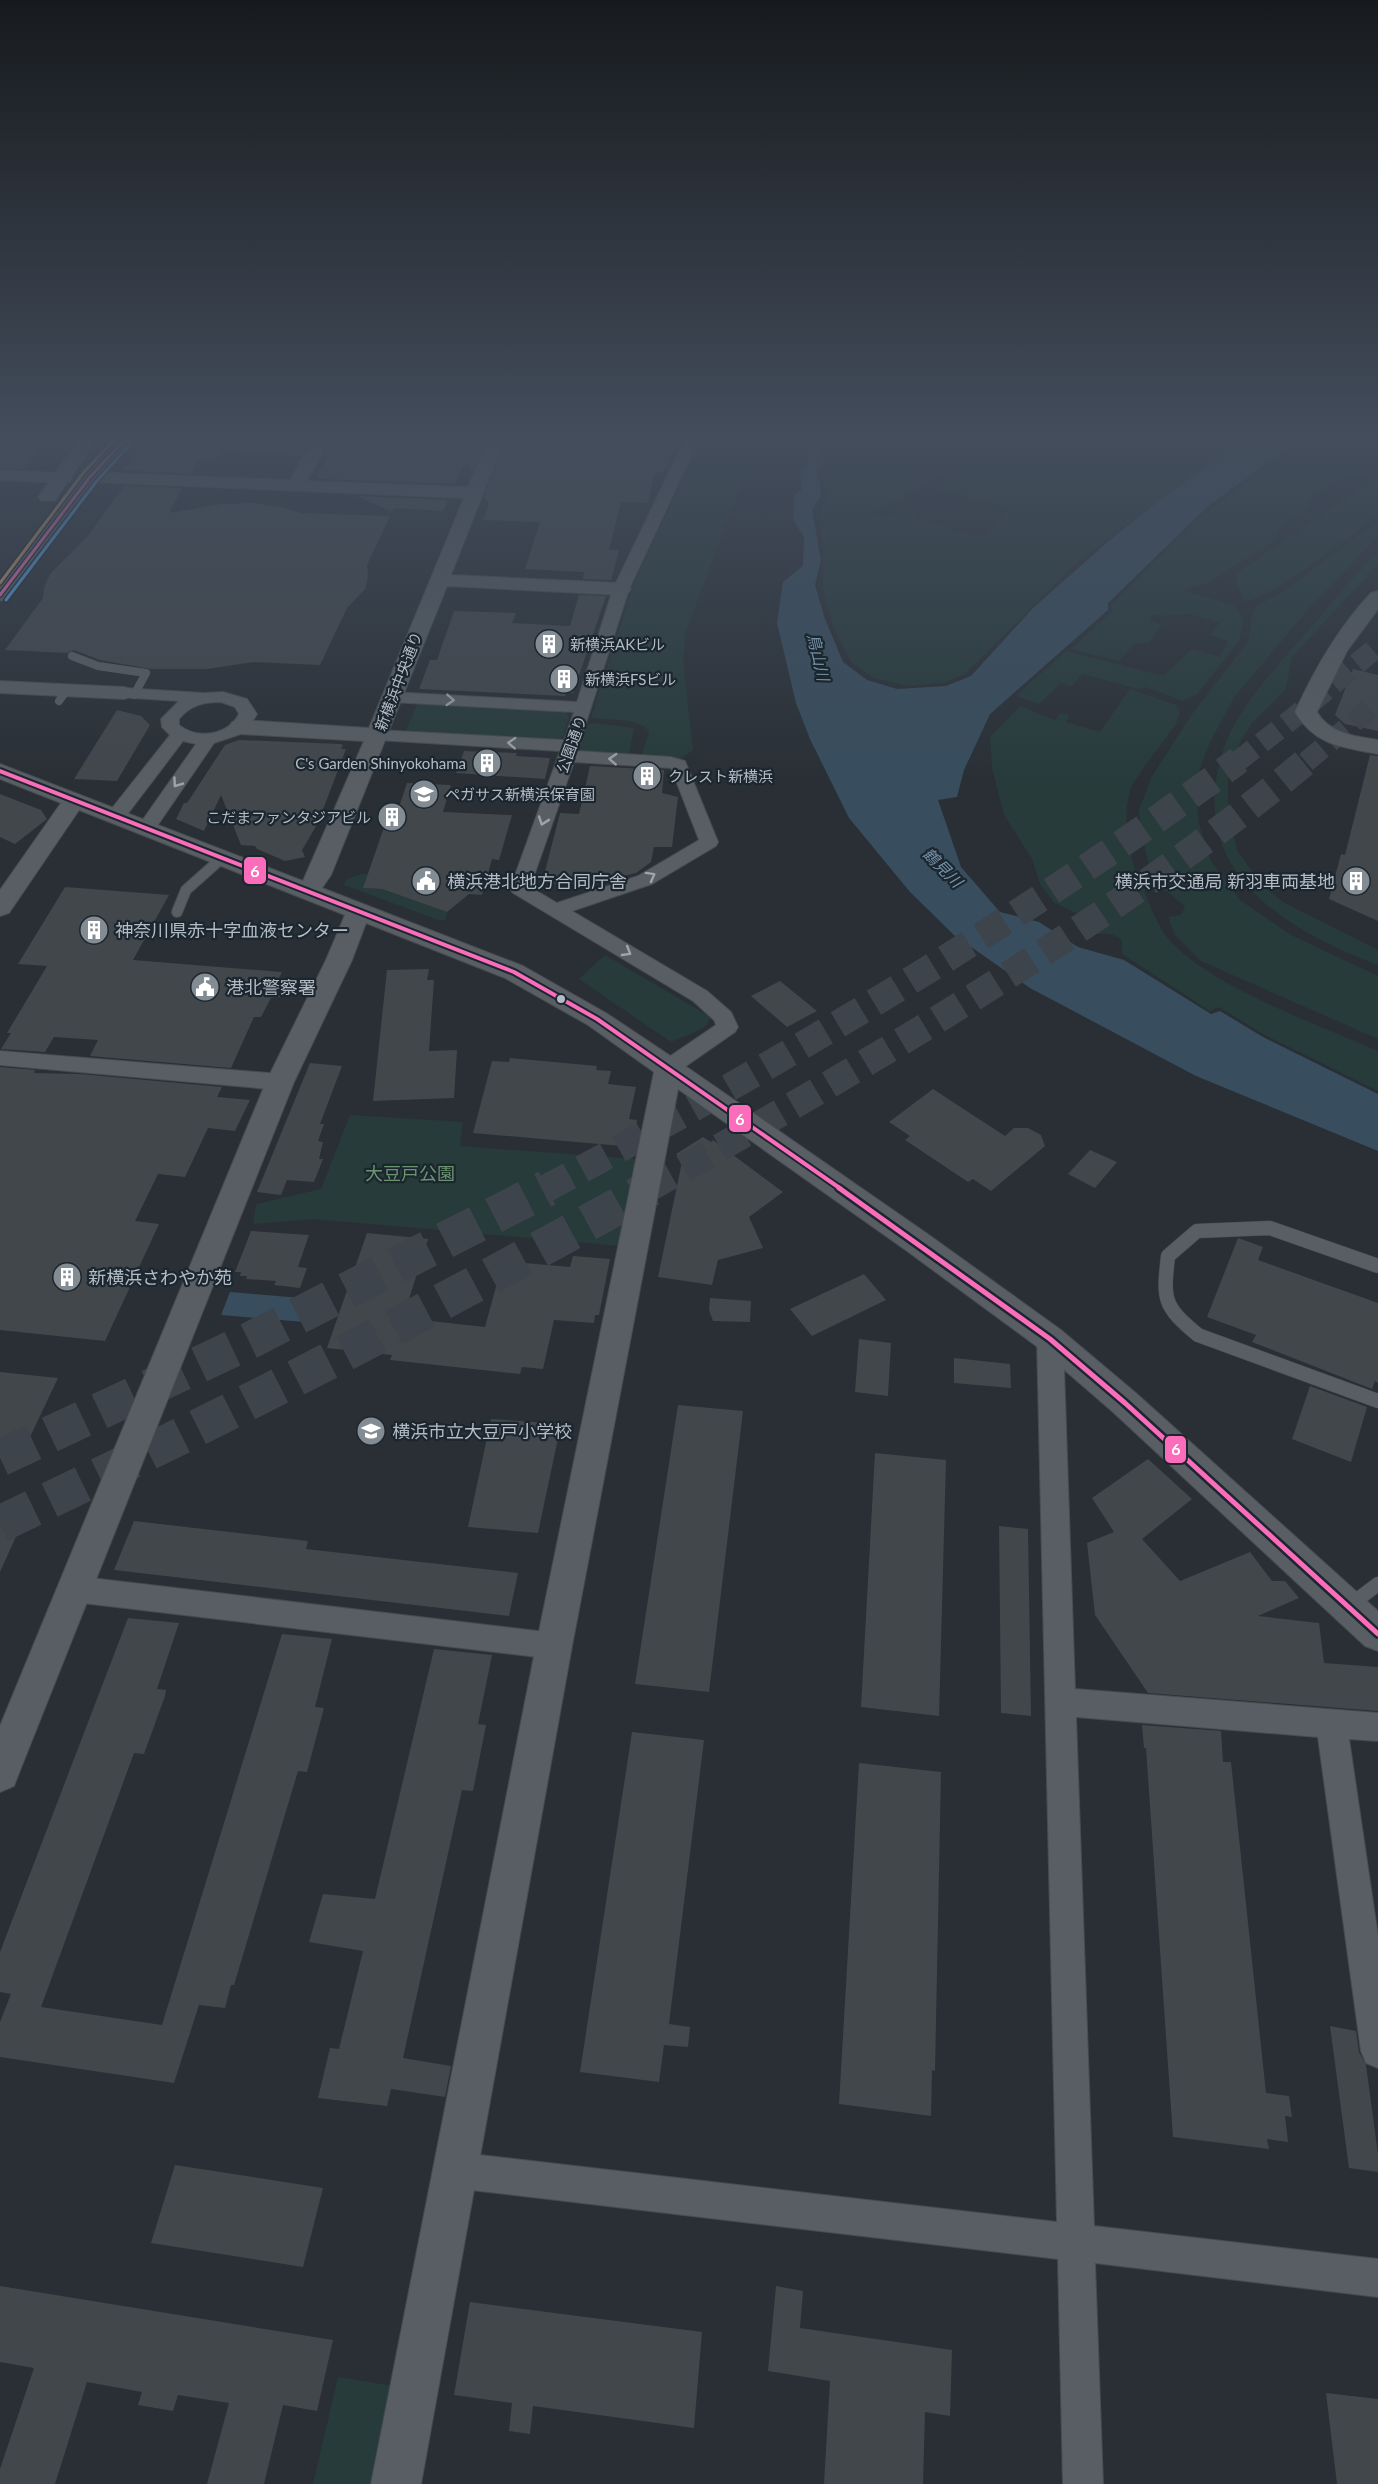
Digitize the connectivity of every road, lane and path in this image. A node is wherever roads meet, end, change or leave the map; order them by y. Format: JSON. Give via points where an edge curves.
{"nodes":[{"id":1,"x":34,"y":551,"type":"edge"},
{"id":2,"x":450,"y":551,"type":"edge"},
{"id":3,"x":639,"y":551,"type":"edge"},
{"id":4,"x":438,"y":580,"type":"junction"},
{"id":5,"x":621,"y":589,"type":"junction"},
{"id":6,"x":0,"y":595,"type":"edge"},
{"id":7,"x":1377,"y":600,"type":"edge"},
{"id":8,"x":72,"y":656,"type":"dead end"},
{"id":9,"x":0,"y":687,"type":"edge"},
{"id":10,"x":131,"y":694,"type":"junction"},
{"id":11,"x":212,"y":697,"type":"junction"},
{"id":12,"x":391,"y":697,"type":"junction"},
{"id":13,"x":584,"y":707,"type":"junction"},
{"id":14,"x":170,"y":718,"type":"junction"},
{"id":15,"x":240,"y":728,"type":"junction"},
{"id":16,"x":180,"y":735,"type":"junction"},
{"id":17,"x":377,"y":735,"type":"junction"},
{"id":18,"x":209,"y":738,"type":"junction"},
{"id":19,"x":1378,"y":747,"type":"edge"},
{"id":20,"x":568,"y":751,"type":"junction"},
{"id":21,"x":0,"y":771,"type":"edge"},
{"id":22,"x":74,"y":800,"type":"junction"},
{"id":23,"x":116,"y":816,"type":"junction"},
{"id":24,"x":146,"y":828,"type":"junction"},
{"id":25,"x":222,"y":858,"type":"junction"},
{"id":26,"x":307,"y":892,"type":"junction"},
{"id":27,"x":0,"y":908,"type":"edge"},
{"id":28,"x":556,"y":910,"type":"junction"},
{"id":29,"x":177,"y":912,"type":"dead end"},
{"id":30,"x":358,"y":912,"type":"junction"},
{"id":31,"x":0,"y":1058,"type":"edge"},
{"id":32,"x":668,"y":1068,"type":"junction"},
{"id":33,"x":279,"y":1082,"type":"junction"},
{"id":34,"x":1378,"y":1266,"type":"edge"},
{"id":35,"x":1050,"y":1339,"type":"junction"},
{"id":36,"x":1378,"y":1401,"type":"edge"},
{"id":37,"x":1378,"y":1584,"type":"edge"},
{"id":38,"x":74,"y":1588,"type":"junction"},
{"id":39,"x":1348,"y":1607,"type":"junction"},
{"id":40,"x":1378,"y":1634,"type":"edge"},
{"id":41,"x":554,"y":1646,"type":"junction"},
{"id":42,"x":1060,"y":1702,"type":"junction"},
{"id":43,"x":1331,"y":1723,"type":"junction"},
{"id":44,"x":1378,"y":1727,"type":"edge"},
{"id":45,"x":0,"y":1773,"type":"edge"},
{"id":46,"x":1378,"y":2051,"type":"edge"},
{"id":47,"x":454,"y":2170,"type":"junction"},
{"id":48,"x":1076,"y":2243,"type":"junction"},
{"id":49,"x":1378,"y":2278,"type":"edge"},
{"id":50,"x":396,"y":2484,"type":"edge"},
{"id":51,"x":1083,"y":2484,"type":"edge"}],
"edges":[{"from":1,"to":6,"type":"main road"},
{"from":2,"to":4,"type":"street","name":"新横浜中央通り"},
{"from":3,"to":5,"type":"street","name":"公園通り"},
{"from":4,"to":5,"type":"street"},
{"from":4,"to":12,"type":"street","name":"新横浜中央通り"},
{"from":5,"to":13,"type":"street","name":"公園通り"},
{"from":7,"to":19,"type":"street","via":[[1340,643],[1323,670],[1306,712],[1317,729]]},
{"from":8,"to":10,"type":"lane","via":[[98,666],[146,673]]},
{"from":9,"to":10,"type":"street","via":[[63,696]]},
{"from":10,"to":11,"type":"street"},
{"from":10,"to":14,"type":"street","via":[[162,707]]},
{"from":11,"to":14,"type":"street","via":[[180,707]]},
{"from":11,"to":15,"type":"street","via":[[233,699],[247,708],[246,721]]},
{"from":12,"to":13,"type":"street","one_way":true},
{"from":12,"to":17,"type":"street","name":"新横浜中央通り"},
{"from":13,"to":20,"type":"street","name":"公園通り"},
{"from":14,"to":16,"type":"street","via":[[171,727]]},
{"from":15,"to":17,"type":"street"},
{"from":15,"to":18,"type":"street"},
{"from":16,"to":18,"type":"street"},
{"from":16,"to":23,"type":"street"},
{"from":20,"to":17,"type":"street","one_way":true},
{"from":17,"to":26,"type":"street","name":"新横浜中央通り","via":[[319,875]]},
{"from":18,"to":24,"type":"street","one_way":true},
{"from":20,"to":28,"type":"street","name":"公園通り","one_way":true,"via":[[520,889]]},
{"from":28,"to":20,"type":"street","one_way":true,"via":[[645,880],[709,842],[679,765]]},
{"from":21,"to":22,"type":"street"},
{"from":22,"to":23,"type":"street"},
{"from":22,"to":27,"type":"street"},
{"from":23,"to":24,"type":"street"},
{"from":24,"to":25,"type":"street"},
{"from":25,"to":26,"type":"street"},
{"from":25,"to":29,"type":"lane","via":[[186,890]]},
{"from":26,"to":30,"type":"street"},
{"from":28,"to":32,"type":"street","name":"公園通り","one_way":true,"via":[[700,996],[724,1017],[727,1028]]},
{"from":30,"to":32,"type":"street","via":[[514,972],[597,1019]]},
{"from":30,"to":33,"type":"street"},
{"from":31,"to":33,"type":"street"},
{"from":32,"to":35,"type":"street"},
{"from":32,"to":41,"type":"street"},
{"from":33,"to":38,"type":"street"},
{"from":34,"to":36,"type":"lane","via":[[1270,1228],[1197,1232],[1168,1256],[1164,1290],[1175,1316],[1198,1335]]},
{"from":35,"to":39,"type":"street"},
{"from":35,"to":42,"type":"street"},
{"from":37,"to":39,"type":"lane"},
{"from":38,"to":41,"type":"street"},
{"from":38,"to":45,"type":"street"},
{"from":39,"to":40,"type":"street"},
{"from":41,"to":47,"type":"street"},
{"from":42,"to":43,"type":"street"},
{"from":42,"to":48,"type":"street"},
{"from":43,"to":44,"type":"street"},
{"from":43,"to":46,"type":"street"},
{"from":47,"to":48,"type":"street"},
{"from":47,"to":50,"type":"street"},
{"from":48,"to":49,"type":"street"},
{"from":48,"to":51,"type":"street"}]}
